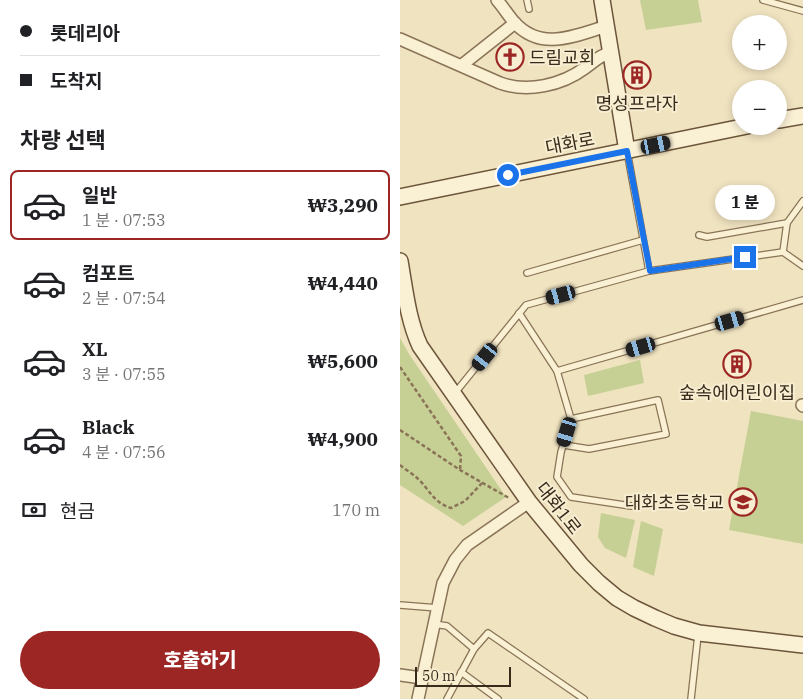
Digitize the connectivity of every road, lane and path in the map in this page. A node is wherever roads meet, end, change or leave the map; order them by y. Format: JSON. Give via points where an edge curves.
{"nodes":[{"id":1,"x":498,"y":0,"type":"edge"},
{"id":2,"x":527,"y":0,"type":"edge"},
{"id":3,"x":602,"y":0,"type":"edge"},
{"id":4,"x":763,"y":0,"type":"edge"},
{"id":5,"x":529,"y":9,"type":"dead end"},
{"id":6,"x":803,"y":11,"type":"edge"},
{"id":7,"x":515,"y":23,"type":"junction"},
{"id":8,"x":606,"y":26,"type":"junction"},
{"id":9,"x":401,"y":41,"type":"edge"},
{"id":10,"x":612,"y":52,"type":"junction"},
{"id":11,"x":462,"y":65,"type":"junction"},
{"id":12,"x":803,"y":116,"type":"edge"},
{"id":13,"x":787,"y":119,"type":"edge"},
{"id":14,"x":732,"y":129,"type":"edge"},
{"id":15,"x":627,"y":151,"type":"junction"},
{"id":16,"x":400,"y":197,"type":"edge"},
{"id":17,"x":803,"y":201,"type":"edge"},
{"id":18,"x":787,"y":222,"type":"junction"},
{"id":19,"x":699,"y":235,"type":"dead end"},
{"id":20,"x":643,"y":240,"type":"junction"},
{"id":21,"x":783,"y":252,"type":"junction"},
{"id":22,"x":400,"y":261,"type":"edge"},
{"id":23,"x":803,"y":266,"type":"edge"},
{"id":24,"x":650,"y":271,"type":"junction"},
{"id":25,"x":527,"y":273,"type":"dead end"},
{"id":26,"x":803,"y":300,"type":"edge"},
{"id":27,"x":519,"y":313,"type":"junction"},
{"id":28,"x":400,"y":367,"type":"edge"},
{"id":29,"x":557,"y":372,"type":"junction"},
{"id":30,"x":454,"y":394,"type":"junction"},
{"id":31,"x":571,"y":420,"type":"junction"},
{"id":32,"x":400,"y":430,"type":"edge"},
{"id":33,"x":564,"y":445,"type":"junction"},
{"id":34,"x":400,"y":465,"type":"edge"},
{"id":35,"x":460,"y":470,"type":"junction"},
{"id":36,"x":482,"y":483,"type":"junction"},
{"id":37,"x":522,"y":501,"type":"junction"},
{"id":38,"x":631,"y":506,"type":"dead end"},
{"id":39,"x":400,"y":605,"type":"edge"},
{"id":40,"x":438,"y":608,"type":"junction"},
{"id":41,"x":434,"y":624,"type":"junction"},
{"id":42,"x":698,"y":633,"type":"junction"},
{"id":43,"x":803,"y":645,"type":"edge"},
{"id":44,"x":474,"y":648,"type":"junction"},
{"id":45,"x":461,"y":672,"type":"junction"},
{"id":46,"x":400,"y":675,"type":"edge"},
{"id":47,"x":422,"y":678,"type":"junction"},
{"id":48,"x":418,"y":699,"type":"edge"},
{"id":49,"x":447,"y":699,"type":"edge"},
{"id":50,"x":498,"y":699,"type":"edge"},
{"id":51,"x":584,"y":699,"type":"edge"},
{"id":52,"x":692,"y":699,"type":"edge"}],
"edges":[{"from":1,"to":7,"type":"street"},
{"from":2,"to":5,"type":"lane"},
{"from":3,"to":8,"type":"street"},
{"from":4,"to":6,"type":"lane"},
{"from":7,"to":8,"type":"street","via":[[528,34],[544,40]]},
{"from":7,"to":11,"type":"street"},
{"from":8,"to":10,"type":"street"},
{"from":9,"to":11,"type":"street"},
{"from":10,"to":11,"type":"street","via":[[602,54],[585,69],[559,82],[523,88],[506,85]]},
{"from":10,"to":15,"type":"street"},
{"from":12,"to":13,"type":"street"},
{"from":14,"to":15,"type":"street","name":"대화로"},
{"from":15,"to":16,"type":"street","name":"대화로"},
{"from":15,"to":20,"type":"lane"},
{"from":17,"to":18,"type":"lane"},
{"from":18,"to":19,"type":"lane","via":[[707,237]]},
{"from":18,"to":21,"type":"lane"},
{"from":20,"to":24,"type":"lane"},
{"from":20,"to":25,"type":"lane"},
{"from":21,"to":23,"type":"lane"},
{"from":21,"to":24,"type":"lane"},
{"from":22,"to":30,"type":"street","name":"대화1로","via":[[414,332],[420,346]]},
{"from":24,"to":27,"type":"lane","via":[[526,305]]},
{"from":26,"to":29,"type":"lane"},
{"from":27,"to":29,"type":"lane"},
{"from":27,"to":30,"type":"lane"},
{"from":28,"to":35,"type":"path","via":[[461,456]]},
{"from":29,"to":31,"type":"lane"},
{"from":30,"to":37,"type":"street","name":"대화1로"},
{"from":31,"to":33,"type":"lane"},
{"from":31,"to":33,"type":"lane","via":[[658,400],[666,434],[589,449]]},
{"from":32,"to":35,"type":"path"},
{"from":33,"to":38,"type":"lane","via":[[557,477],[571,497]]},
{"from":34,"to":36,"type":"path","via":[[417,478],[441,505],[451,508],[465,501]]},
{"from":35,"to":36,"type":"path"},
{"from":36,"to":37,"type":"path"},
{"from":37,"to":40,"type":"street","via":[[461,551],[443,583]]},
{"from":37,"to":42,"type":"street","name":"대화1로","via":[[581,565],[617,598],[655,618]]},
{"from":39,"to":40,"type":"lane"},
{"from":40,"to":41,"type":"street"},
{"from":41,"to":44,"type":"lane","via":[[447,626]]},
{"from":41,"to":47,"type":"street"},
{"from":42,"to":43,"type":"street","name":"대화1로"},
{"from":42,"to":52,"type":"lane"},
{"from":44,"to":45,"type":"lane"},
{"from":44,"to":51,"type":"lane","via":[[488,633]]},
{"from":45,"to":49,"type":"lane"},
{"from":45,"to":50,"type":"lane"},
{"from":46,"to":47,"type":"street"},
{"from":47,"to":48,"type":"street"}]}
